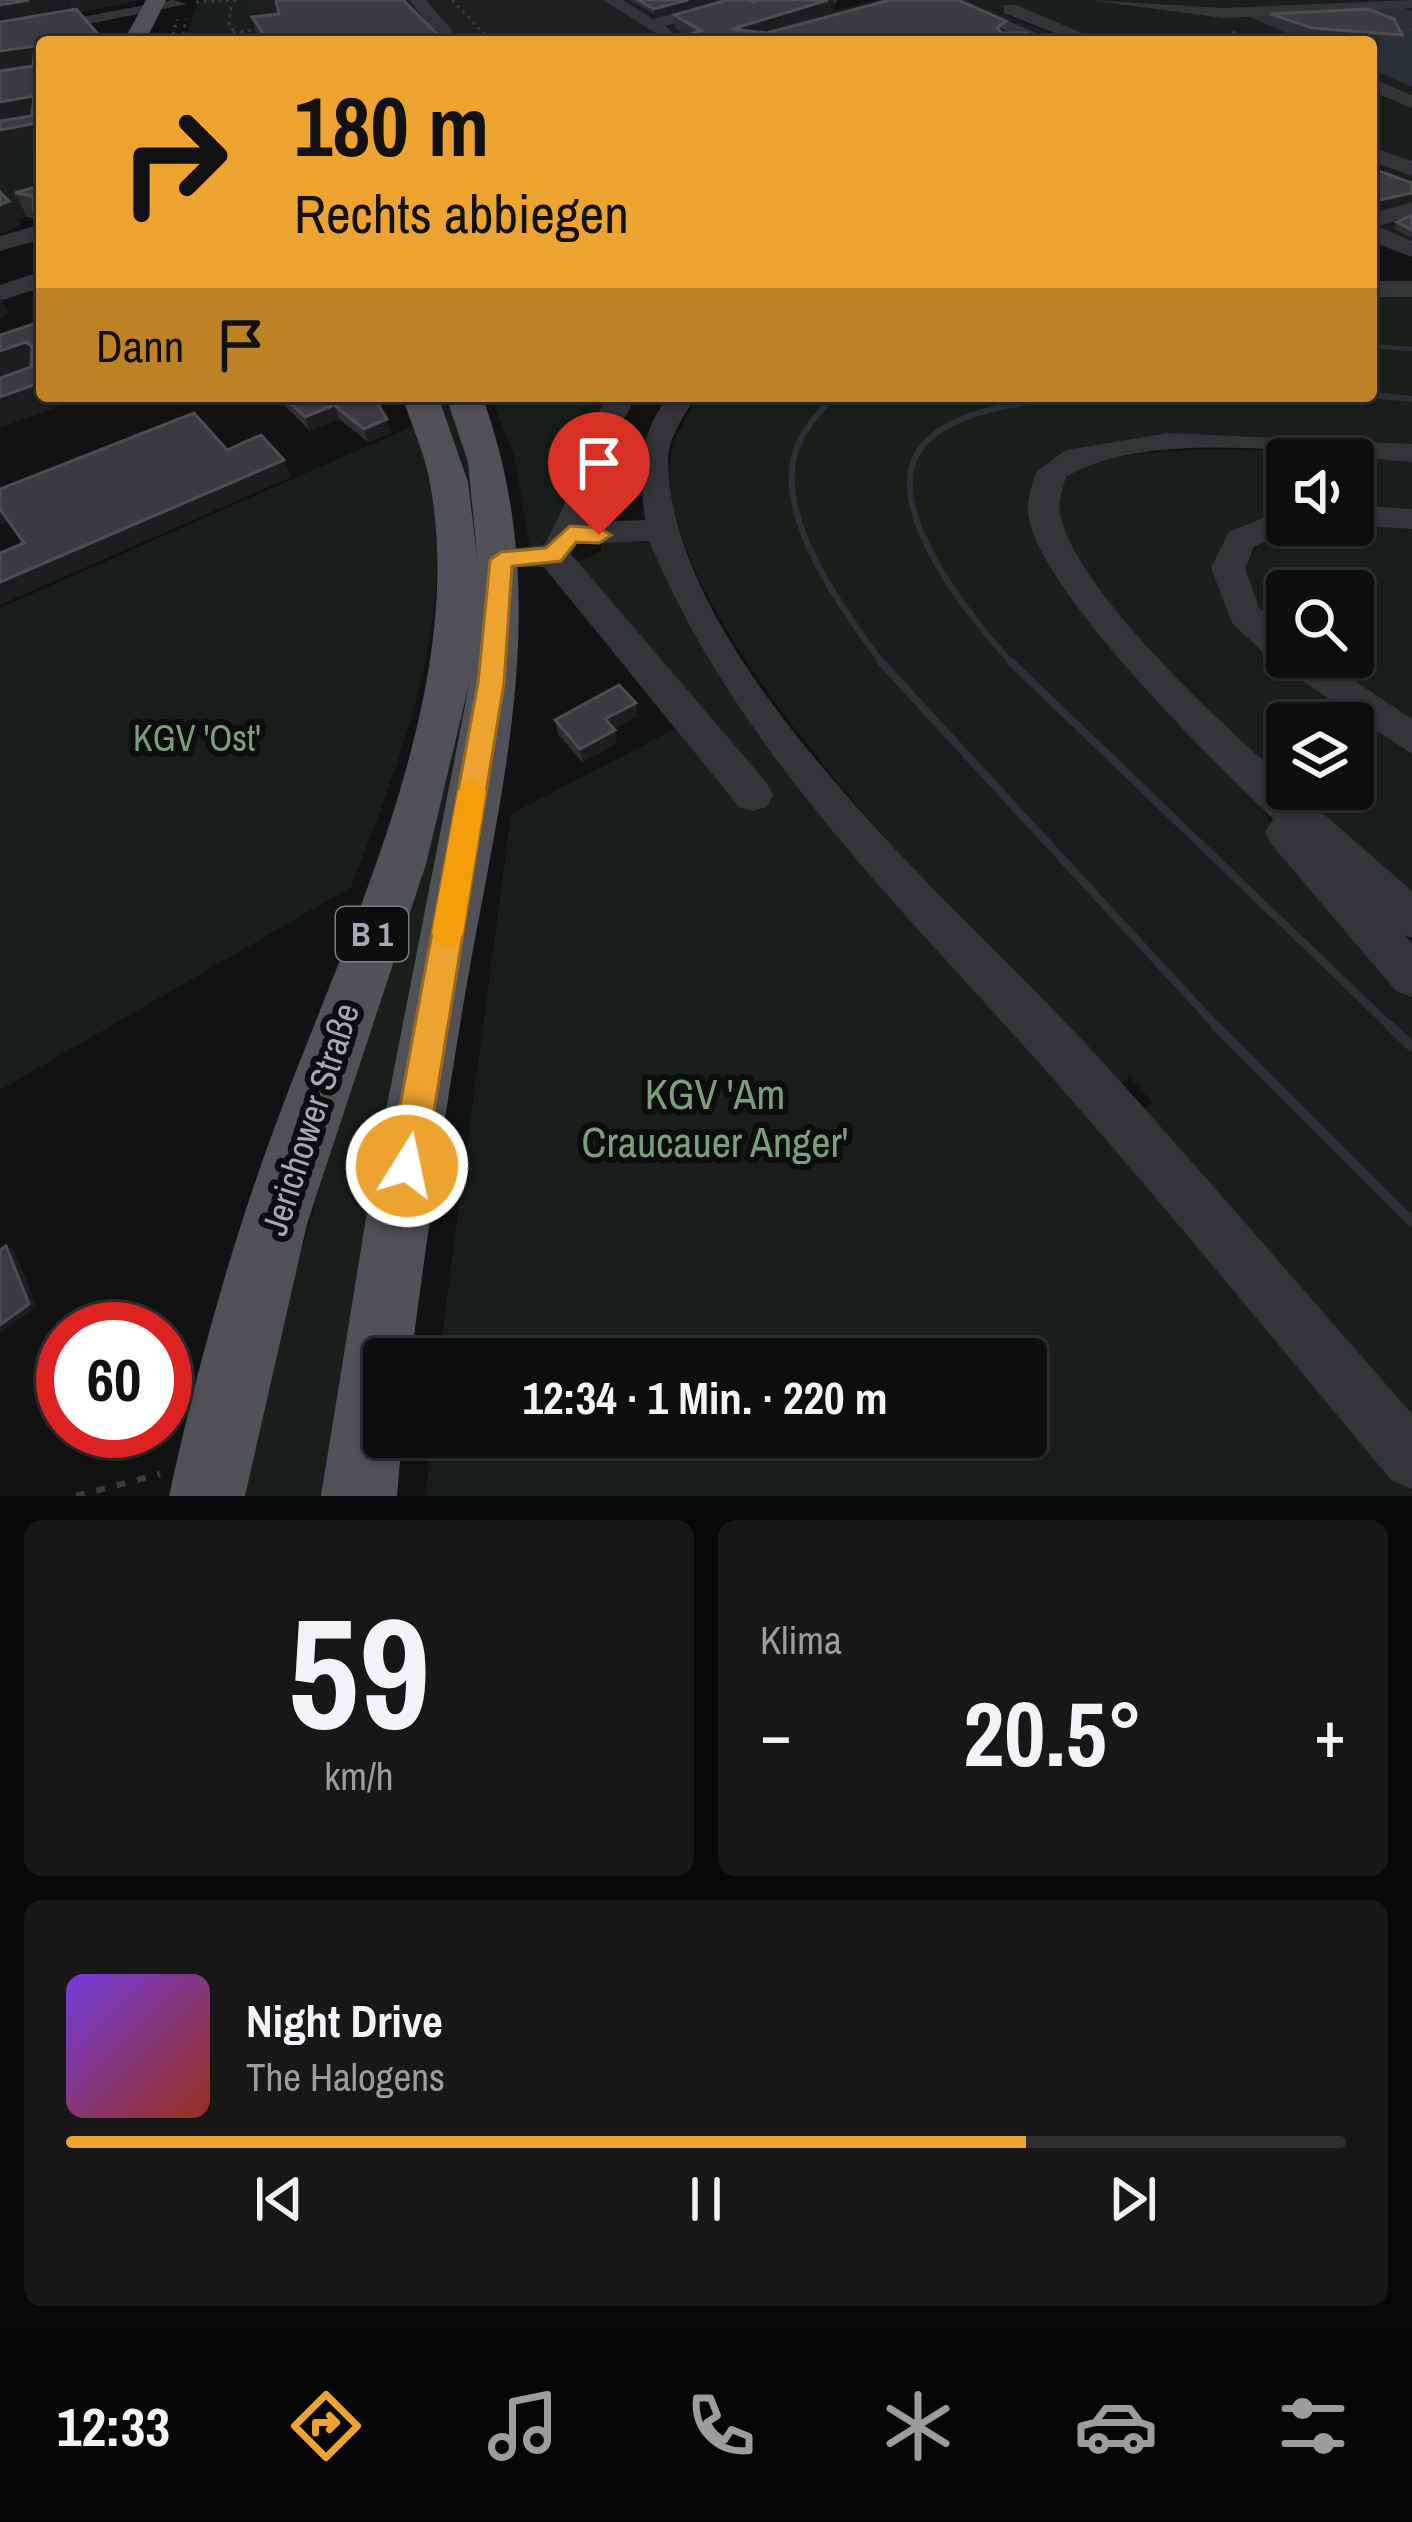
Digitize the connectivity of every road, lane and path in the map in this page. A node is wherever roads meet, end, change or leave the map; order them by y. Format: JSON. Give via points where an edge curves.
{"nodes":[{"id":1,"x":64,"y":0,"type":"edge"},
{"id":2,"x":237,"y":0,"type":"edge"},
{"id":3,"x":417,"y":0,"type":"edge"},
{"id":4,"x":452,"y":0,"type":"edge"},
{"id":5,"x":611,"y":0,"type":"edge"},
{"id":6,"x":946,"y":0,"type":"edge"},
{"id":7,"x":988,"y":0,"type":"edge"},
{"id":8,"x":1097,"y":0,"type":"edge"},
{"id":9,"x":1207,"y":0,"type":"edge"},
{"id":10,"x":220,"y":1,"type":"edge"},
{"id":11,"x":1412,"y":3,"type":"edge"},
{"id":12,"x":175,"y":5,"type":"edge"},
{"id":13,"x":231,"y":8,"type":"junction"},
{"id":14,"x":752,"y":11,"type":"edge"},
{"id":15,"x":1223,"y":13,"type":"junction"},
{"id":16,"x":89,"y":20,"type":"junction"},
{"id":17,"x":268,"y":28,"type":"edge"},
{"id":18,"x":654,"y":28,"type":"junction"},
{"id":19,"x":1412,"y":29,"type":"edge"},
{"id":20,"x":1236,"y":31,"type":"dead end"},
{"id":21,"x":233,"y":33,"type":"junction"},
{"id":22,"x":1402,"y":33,"type":"edge"},
{"id":23,"x":1259,"y":34,"type":"dead end"},
{"id":24,"x":108,"y":36,"type":"edge"},
{"id":25,"x":141,"y":36,"type":"edge"},
{"id":26,"x":164,"y":36,"type":"edge"},
{"id":27,"x":181,"y":36,"type":"edge"},
{"id":28,"x":236,"y":36,"type":"edge"},
{"id":29,"x":447,"y":36,"type":"edge"},
{"id":30,"x":485,"y":36,"type":"edge"},
{"id":31,"x":637,"y":36,"type":"edge"},
{"id":32,"x":668,"y":36,"type":"edge"},
{"id":33,"x":1029,"y":36,"type":"edge"},
{"id":34,"x":1079,"y":36,"type":"edge"},
{"id":35,"x":1229,"y":36,"type":"edge"},
{"id":36,"x":0,"y":37,"type":"edge"},
{"id":37,"x":1377,"y":87,"type":"edge"},
{"id":38,"x":1412,"y":102,"type":"edge"},
{"id":39,"x":1377,"y":155,"type":"edge"},
{"id":40,"x":1412,"y":170,"type":"edge"},
{"id":41,"x":1412,"y":209,"type":"edge"},
{"id":42,"x":1377,"y":219,"type":"edge"},
{"id":43,"x":1377,"y":235,"type":"edge"},
{"id":44,"x":1412,"y":250,"type":"edge"},
{"id":45,"x":1377,"y":258,"type":"edge"},
{"id":46,"x":1412,"y":260,"type":"edge"},
{"id":47,"x":36,"y":281,"type":"edge"},
{"id":48,"x":1377,"y":289,"type":"edge"},
{"id":49,"x":1412,"y":290,"type":"edge"},
{"id":50,"x":1,"y":291,"type":"edge"},
{"id":51,"x":422,"y":402,"type":"edge"},
{"id":52,"x":466,"y":402,"type":"edge"},
{"id":53,"x":618,"y":402,"type":"edge"},
{"id":54,"x":679,"y":402,"type":"edge"},
{"id":55,"x":1412,"y":452,"type":"edge"},
{"id":56,"x":1374,"y":517,"type":"edge"},
{"id":57,"x":1412,"y":520,"type":"edge"},
{"id":58,"x":1266,"y":528,"type":"edge"},
{"id":59,"x":662,"y":530,"type":"junction"},
{"id":60,"x":541,"y":550,"type":"junction"},
{"id":61,"x":1266,"y":634,"type":"edge"},
{"id":62,"x":1323,"y":678,"type":"edge"},
{"id":63,"x":1412,"y":739,"type":"edge"},
{"id":64,"x":1252,"y":776,"type":"junction"},
{"id":65,"x":753,"y":795,"type":"dead end"},
{"id":66,"x":1412,"y":918,"type":"edge"},
{"id":67,"x":1412,"y":976,"type":"edge"},
{"id":68,"x":1412,"y":1459,"type":"edge"},
{"id":69,"x":193,"y":1484,"type":"edge"},
{"id":70,"x":76,"y":1496,"type":"edge"},
{"id":71,"x":359,"y":1496,"type":"edge"}],
"edges":[{"from":1,"to":16,"type":"street"},
{"from":2,"to":10,"type":"path"},
{"from":2,"to":13,"type":"path"},
{"from":3,"to":29,"type":"street"},
{"from":4,"to":30,"type":"path"},
{"from":5,"to":18,"type":"street"},
{"from":6,"to":33,"type":"street"},
{"from":7,"to":34,"type":"street"},
{"from":8,"to":15,"type":"street"},
{"from":9,"to":15,"type":"street"},
{"from":10,"to":12,"type":"path"},
{"from":10,"to":13,"type":"path"},
{"from":11,"to":15,"type":"street"},
{"from":12,"to":16,"type":"street"},
{"from":12,"to":25,"type":"main road"},
{"from":12,"to":26,"type":"main road"},
{"from":12,"to":27,"type":"path"},
{"from":13,"to":21,"type":"path"},
{"from":14,"to":18,"type":"street"},
{"from":15,"to":23,"type":"street"},
{"from":16,"to":24,"type":"street"},
{"from":16,"to":36,"type":"street"},
{"from":17,"to":21,"type":"path"},
{"from":18,"to":31,"type":"street"},
{"from":18,"to":32,"type":"street"},
{"from":19,"to":22,"type":"path"},
{"from":20,"to":35,"type":"path"},
{"from":21,"to":28,"type":"path"},
{"from":37,"to":38,"type":"street"},
{"from":39,"to":40,"type":"street"},
{"from":41,"to":42,"type":"street"},
{"from":43,"to":44,"type":"street"},
{"from":45,"to":46,"type":"street"},
{"from":47,"to":50,"type":"street"},
{"from":48,"to":49,"type":"street"},
{"from":51,"to":69,"type":"main road","name":"Jerichower Straße","number":"B 1","via":[[457,524],[448,685],[405,840]]},
{"from":52,"to":60,"type":"main road","number":"B 1","via":[[491,471]]},
{"from":53,"to":60,"type":"street"},
{"from":54,"to":59,"type":"street","via":[[653,462]]},
{"from":55,"to":64,"type":"street","via":[[1197,442],[1084,456],[1047,477],[1048,523],[1072,575]]},
{"from":56,"to":57,"type":"street"},
{"from":58,"to":61,"type":"street","via":[[1241,540],[1228,568],[1244,614]]},
{"from":59,"to":60,"type":"street"},
{"from":59,"to":68,"type":"street","via":[[724,658],[798,763],[1077,1070]]},
{"from":60,"to":65,"type":"street"},
{"from":60,"to":71,"type":"main road","number":"B 1","via":[[491,683],[386,1286]]},
{"from":62,"to":63,"type":"street"},
{"from":64,"to":66,"type":"street"},
{"from":64,"to":67,"type":"street","via":[[1293,842]]},
{"from":69,"to":70,"type":"path"}]}
